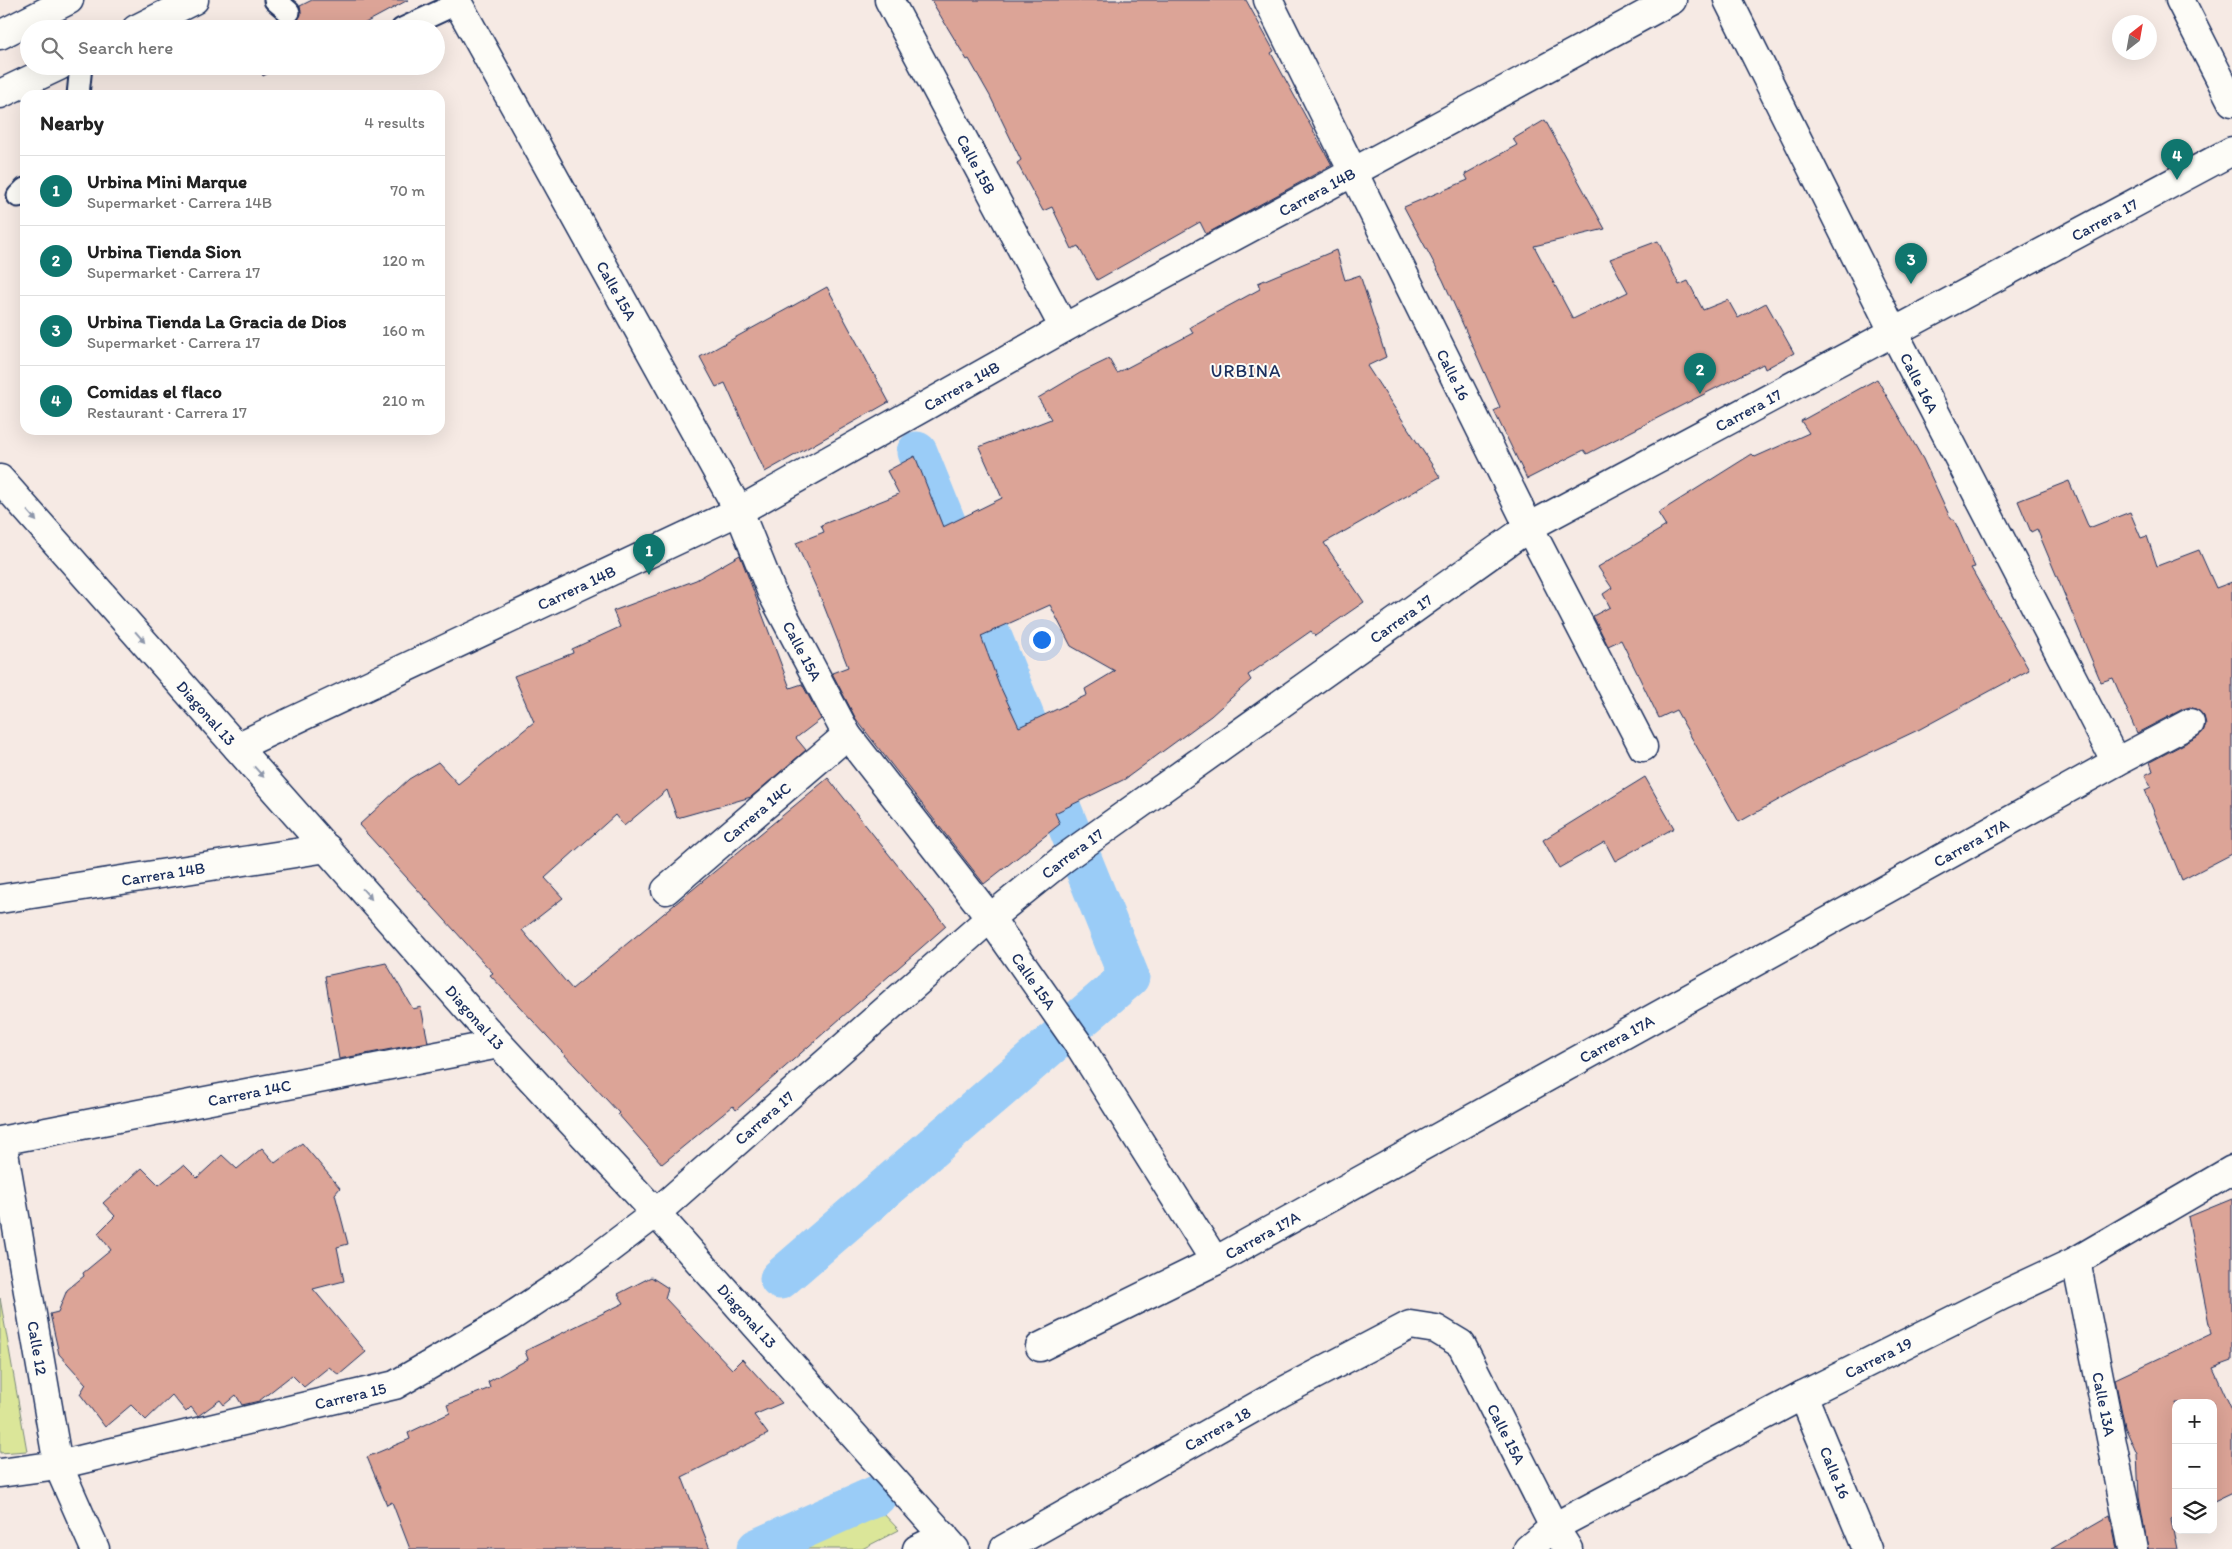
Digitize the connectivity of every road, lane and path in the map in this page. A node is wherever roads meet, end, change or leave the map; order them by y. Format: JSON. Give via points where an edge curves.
{"nodes":[{"id":1,"x":69,"y":0,"type":"edge"},
{"id":2,"x":194,"y":0,"type":"edge"},
{"id":3,"x":889,"y":0,"type":"edge"},
{"id":4,"x":1268,"y":0,"type":"edge"},
{"id":5,"x":1672,"y":0,"type":"edge"},
{"id":6,"x":1728,"y":0,"type":"edge"},
{"id":7,"x":2180,"y":0,"type":"edge"},
{"id":8,"x":457,"y":2,"type":"edge"},
{"id":9,"x":30,"y":20,"type":"edge"},
{"id":10,"x":154,"y":20,"type":"edge"},
{"id":11,"x":420,"y":20,"type":"edge"},
{"id":12,"x":20,"y":25,"type":"edge"},
{"id":13,"x":0,"y":35,"type":"edge"},
{"id":14,"x":40,"y":75,"type":"edge"},
{"id":15,"x":80,"y":75,"type":"edge"},
{"id":16,"x":79,"y":90,"type":"edge"},
{"id":17,"x":0,"y":94,"type":"edge"},
{"id":18,"x":2232,"y":102,"type":"edge"},
{"id":19,"x":2232,"y":151,"type":"edge"},
{"id":20,"x":1353,"y":173,"type":"junction"},
{"id":21,"x":1064,"y":328,"type":"junction"},
{"id":22,"x":1894,"y":333,"type":"junction"},
{"id":23,"x":0,"y":479,"type":"edge"},
{"id":24,"x":739,"y":511,"type":"junction"},
{"id":25,"x":1529,"y":527,"type":"junction"},
{"id":26,"x":2190,"y":723,"type":"dead end"},
{"id":27,"x":848,"y":736,"type":"junction"},
{"id":28,"x":237,"y":747,"type":"junction"},
{"id":29,"x":1643,"y":747,"type":"dead end"},
{"id":30,"x":2116,"y":762,"type":"junction"},
{"id":31,"x":326,"y":848,"type":"junction"},
{"id":32,"x":666,"y":890,"type":"dead end"},
{"id":33,"x":0,"y":899,"type":"edge"},
{"id":34,"x":990,"y":918,"type":"junction"},
{"id":35,"x":499,"y":1044,"type":"junction"},
{"id":36,"x":1,"y":1141,"type":"edge"},
{"id":37,"x":2232,"y":1170,"type":"edge"},
{"id":38,"x":656,"y":1213,"type":"junction"},
{"id":39,"x":1215,"y":1261,"type":"junction"},
{"id":40,"x":2076,"y":1261,"type":"junction"},
{"id":41,"x":1436,"y":1329,"type":"joint"},
{"id":42,"x":1040,"y":1347,"type":"dead end"},
{"id":43,"x":1803,"y":1395,"type":"junction"},
{"id":44,"x":58,"y":1466,"type":"junction"},
{"id":45,"x":0,"y":1473,"type":"edge"},
{"id":46,"x":1561,"y":1538,"type":"edge"},
{"id":47,"x":949,"y":1542,"type":"edge"},
{"id":48,"x":95,"y":1549,"type":"edge"},
{"id":49,"x":917,"y":1549,"type":"edge"},
{"id":50,"x":1004,"y":1549,"type":"edge"},
{"id":51,"x":1528,"y":1549,"type":"edge"},
{"id":52,"x":1867,"y":1549,"type":"edge"},
{"id":53,"x":2133,"y":1549,"type":"edge"}],
"edges":[{"from":1,"to":9,"type":"street"},
{"from":2,"to":10,"type":"street"},
{"from":3,"to":21,"type":"street","name":"Calle 15B"},
{"from":4,"to":20,"type":"street","name":"Calle 16"},
{"from":5,"to":20,"type":"street","name":"Carrera 14B"},
{"from":6,"to":22,"type":"street","name":"Calle 16A"},
{"from":7,"to":18,"type":"street"},
{"from":8,"to":11,"type":"lane"},
{"from":8,"to":24,"type":"street","name":"Calle 15A"},
{"from":12,"to":13,"type":"street"},
{"from":14,"to":17,"type":"street"},
{"from":15,"to":16,"type":"lane"},
{"from":19,"to":22,"type":"street","name":"Carrera 17"},
{"from":20,"to":21,"type":"street","name":"Carrera 14B"},
{"from":20,"to":25,"type":"street","name":"Calle 16"},
{"from":21,"to":24,"type":"street","name":"Carrera 14B"},
{"from":22,"to":25,"type":"street","name":"Carrera 17"},
{"from":22,"to":30,"type":"street","name":"Calle 16A"},
{"from":23,"to":28,"type":"street","name":"Diagonal 13","one_way":true},
{"from":24,"to":27,"type":"street","name":"Calle 15A","via":[[772,593]]},
{"from":24,"to":28,"type":"street","name":"Carrera 14B"},
{"from":25,"to":29,"type":"street","name":"Calle 16"},
{"from":25,"to":34,"type":"street","name":"Carrera 17","via":[[1063,859]]},
{"from":26,"to":30,"type":"street","name":"Carrera 17A"},
{"from":27,"to":32,"type":"street","name":"Carrera 14C"},
{"from":27,"to":34,"type":"street","name":"Calle 15A"},
{"from":28,"to":31,"type":"street","name":"Diagonal 13","one_way":true},
{"from":30,"to":39,"type":"street","name":"Carrera 17A"},
{"from":31,"to":33,"type":"street","name":"Carrera 14B"},
{"from":31,"to":35,"type":"street","name":"Diagonal 13","one_way":true},
{"from":34,"to":38,"type":"street","name":"Carrera 17"},
{"from":34,"to":39,"type":"street","name":"Calle 15A","via":[[1081,1048]]},
{"from":35,"to":36,"type":"street","name":"Carrera 14C"},
{"from":35,"to":38,"type":"street","name":"Diagonal 13"},
{"from":36,"to":44,"type":"street","name":"Calle 12"},
{"from":37,"to":40,"type":"street","name":"Carrera 19"},
{"from":38,"to":44,"type":"street","name":"Carrera 15","via":[[577,1273],[500,1324],[395,1385]]},
{"from":38,"to":47,"type":"street","name":"Diagonal 13"},
{"from":39,"to":42,"type":"street","name":"Carrera 17A"},
{"from":40,"to":43,"type":"street","name":"Carrera 19"},
{"from":40,"to":53,"type":"street","name":"Calle 13A"},
{"from":41,"to":46,"type":"street","name":"Calle 15A","via":[[1461,1344]]},
{"from":41,"to":50,"type":"street","name":"Carrera 18","via":[[1410,1325],[1282,1392]]},
{"from":43,"to":46,"type":"street","name":"Carrera 19"},
{"from":43,"to":52,"type":"street","name":"Calle 16"},
{"from":44,"to":45,"type":"street","name":"Carrera 15"},
{"from":44,"to":48,"type":"street","name":"Calle 12"},
{"from":46,"to":51,"type":"street","name":"Carrera 19"},
{"from":47,"to":49,"type":"street"}]}
